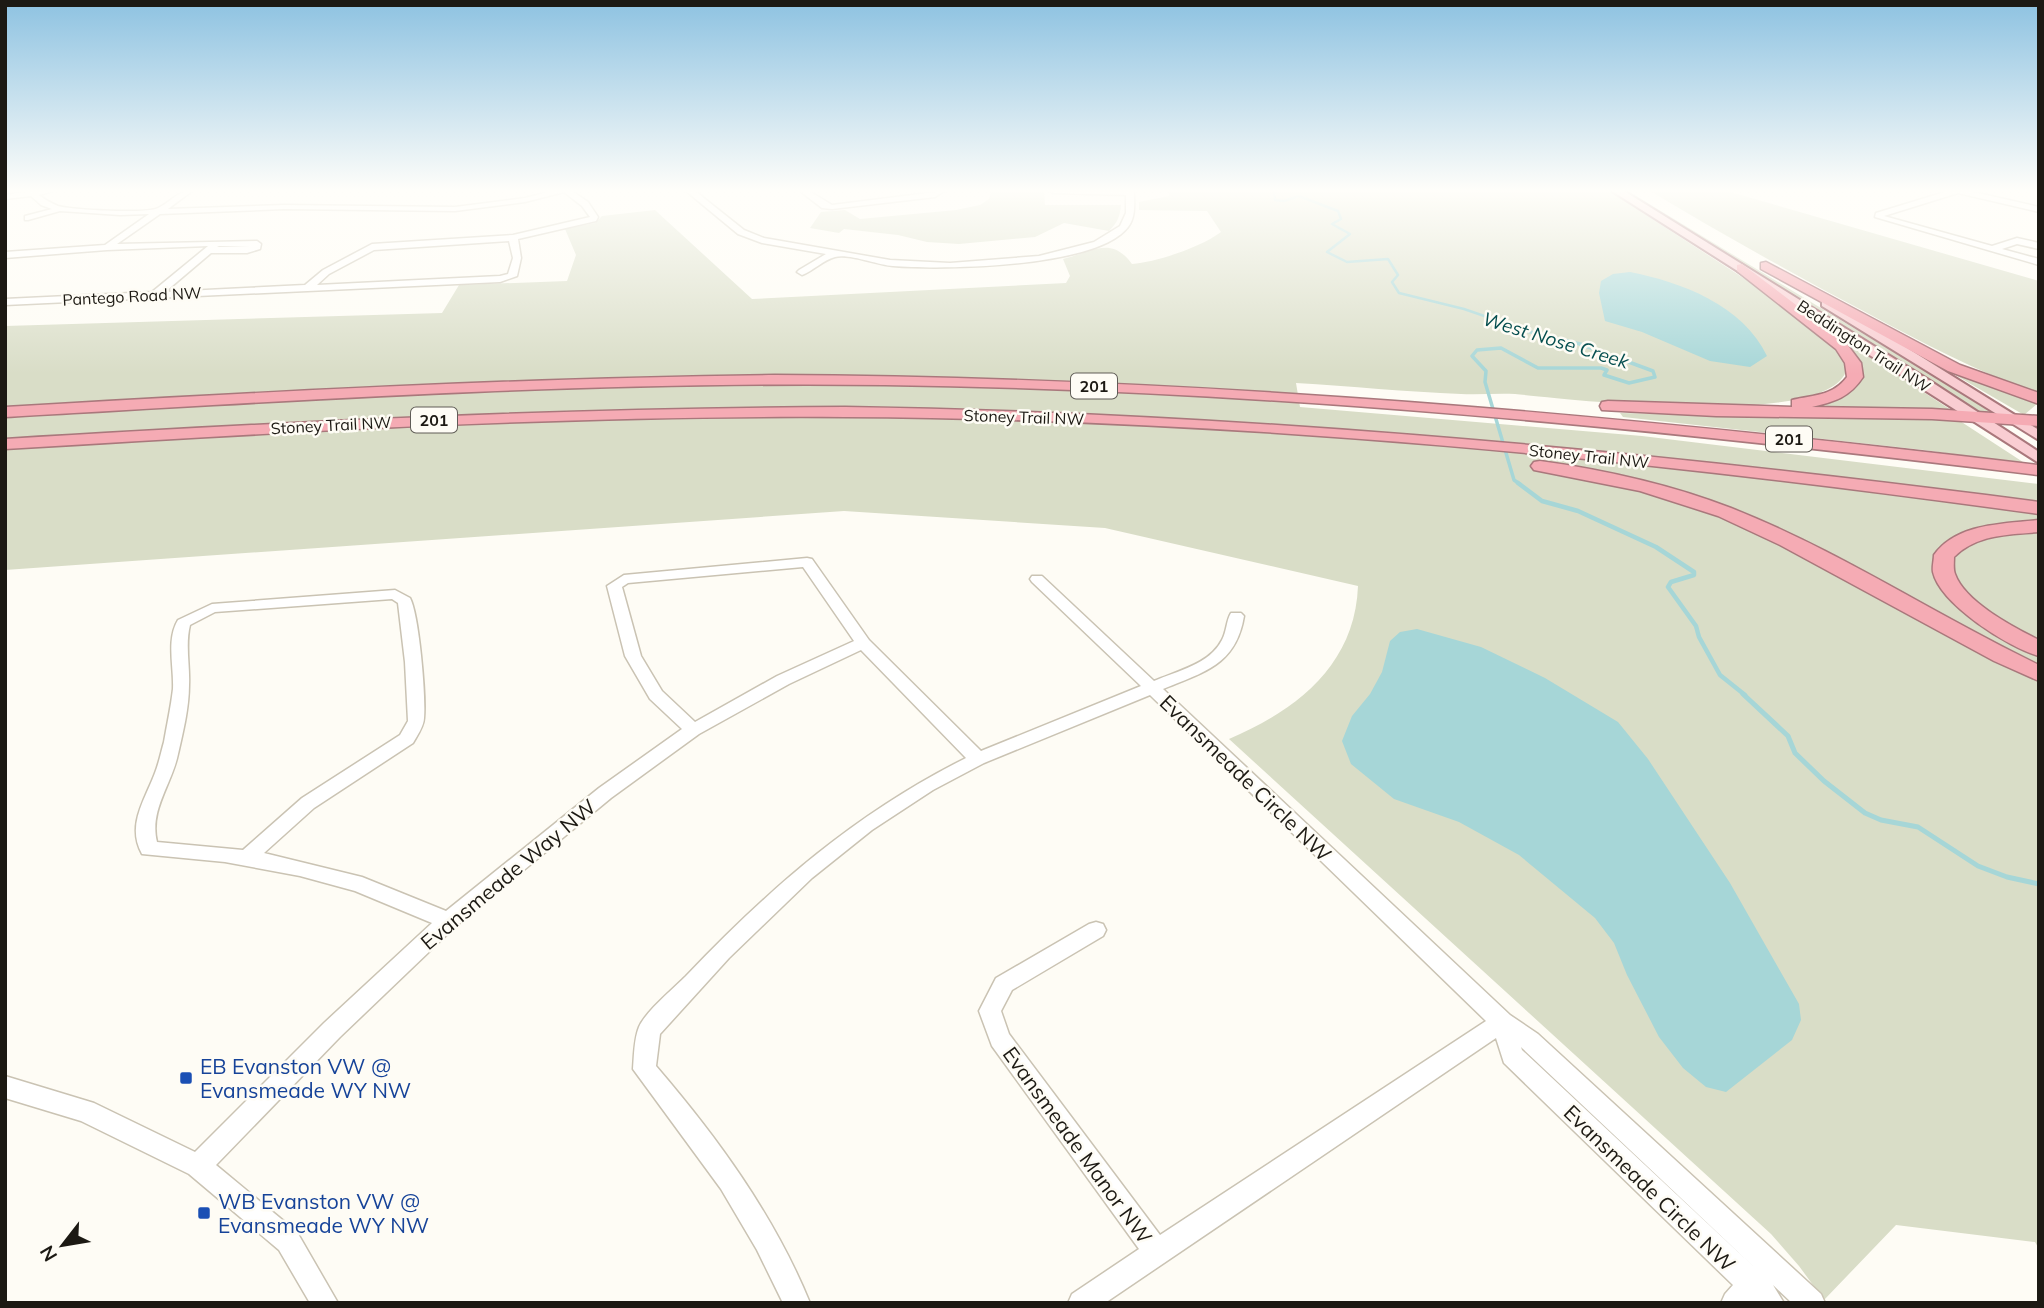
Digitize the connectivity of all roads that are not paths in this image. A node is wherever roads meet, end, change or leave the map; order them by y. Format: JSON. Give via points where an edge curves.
{"nodes":[{"id":1,"x":46,"y":252,"type":"edge"},
{"id":2,"x":207,"y":252,"type":"edge"},
{"id":3,"x":363,"y":252,"type":"edge"},
{"id":4,"x":516,"y":252,"type":"edge"},
{"id":5,"x":821,"y":252,"type":"edge"},
{"id":6,"x":1073,"y":252,"type":"edge"},
{"id":7,"x":1732,"y":252,"type":"edge"},
{"id":8,"x":2002,"y":252,"type":"edge"},
{"id":9,"x":2026,"y":252,"type":"edge"},
{"id":10,"x":833,"y":254,"type":"junction"},
{"id":11,"x":5,"y":255,"type":"edge"},
{"id":12,"x":2016,"y":256,"type":"junction"},
{"id":13,"x":2039,"y":262,"type":"edge"},
{"id":14,"x":1754,"y":264,"type":"junction"},
{"id":15,"x":802,"y":272,"type":"dead end"},
{"id":16,"x":307,"y":288,"type":"junction"},
{"id":17,"x":155,"y":295,"type":"junction"},
{"id":18,"x":5,"y":302,"type":"edge"},
{"id":19,"x":2039,"y":399,"type":"edge"},
{"id":20,"x":1538,"y":408,"type":"junction"},
{"id":21,"x":5,"y":412,"type":"edge"},
{"id":22,"x":1736,"y":412,"type":"junction"},
{"id":23,"x":1973,"y":416,"type":"junction"},
{"id":24,"x":2012,"y":418,"type":"junction"},
{"id":25,"x":2039,"y":421,"type":"edge"},
{"id":26,"x":2039,"y":436,"type":"edge"},
{"id":27,"x":5,"y":444,"type":"edge"},
{"id":28,"x":2033,"y":455,"type":"edge"},
{"id":29,"x":1548,"y":459,"type":"junction"},
{"id":30,"x":2039,"y":470,"type":"edge"},
{"id":31,"x":2039,"y":508,"type":"edge"},
{"id":32,"x":2039,"y":526,"type":"edge"},
{"id":33,"x":1037,"y":579,"type":"dead end"},
{"id":34,"x":1236,"y":616,"type":"dead end"},
{"id":35,"x":863,"y":643,"type":"junction"},
{"id":36,"x":2036,"y":667,"type":"edge"},
{"id":37,"x":1152,"y":688,"type":"junction"},
{"id":38,"x":693,"y":730,"type":"junction"},
{"id":39,"x":978,"y":759,"type":"junction"},
{"id":40,"x":246,"y":858,"type":"junction"},
{"id":41,"x":448,"y":921,"type":"junction"},
{"id":42,"x":1096,"y":930,"type":"dead end"},
{"id":43,"x":1502,"y":1022,"type":"junction"},
{"id":44,"x":5,"y":1087,"type":"edge"},
{"id":45,"x":198,"y":1166,"type":"junction"},
{"id":46,"x":1156,"y":1251,"type":"junction"},
{"id":47,"x":1773,"y":1267,"type":"junction"},
{"id":48,"x":1753,"y":1297,"type":"edge"},
{"id":49,"x":326,"y":1303,"type":"edge"},
{"id":50,"x":797,"y":1303,"type":"edge"},
{"id":51,"x":1081,"y":1303,"type":"edge"},
{"id":52,"x":1812,"y":1303,"type":"edge"}],
"edges":[{"from":1,"to":11,"type":"street"},
{"from":2,"to":17,"type":"street"},
{"from":3,"to":16,"type":"street"},
{"from":4,"to":16,"type":"street","name":"Pantego Road NW","via":[[512,276],[500,279]]},
{"from":5,"to":10,"type":"street"},
{"from":6,"to":10,"type":"street","via":[[1004,263],[918,266]]},
{"from":7,"to":14,"type":"main road","name":"Beddington Trail NW"},
{"from":8,"to":12,"type":"street"},
{"from":9,"to":12,"type":"street"},
{"from":10,"to":15,"type":"street"},
{"from":12,"to":13,"type":"street"},
{"from":14,"to":19,"type":"highway","via":[[1954,368]]},
{"from":14,"to":22,"type":"highway","via":[[1841,346],[1853,363],[1855,377],[1846,389],[1825,399]]},
{"from":14,"to":23,"type":"main road","name":"Beddington Trail NW"},
{"from":14,"to":24,"type":"main road","name":"Beddington Trail NW"},
{"from":16,"to":17,"type":"street","name":"Pantego Road NW"},
{"from":17,"to":18,"type":"street","name":"Pantego Road NW"},
{"from":20,"to":21,"type":"highway","name":"Stoney Trail NW","number":"201","via":[[1268,385],[998,377],[506,385]]},
{"from":20,"to":22,"type":"highway"},
{"from":20,"to":30,"type":"highway","number":"201"},
{"from":22,"to":23,"type":"highway"},
{"from":23,"to":24,"type":"highway"},
{"from":23,"to":28,"type":"main road","name":"Beddington Trail NW"},
{"from":24,"to":25,"type":"highway"},
{"from":24,"to":26,"type":"main road","name":"Beddington Trail NW"},
{"from":27,"to":29,"type":"highway","name":"Stoney Trail NW","number":"201","via":[[504,417],[863,413],[1110,425]]},
{"from":29,"to":31,"type":"highway","name":"Stoney Trail NW","number":"201","via":[[1811,479]]},
{"from":29,"to":36,"type":"highway","via":[[1748,522],[1985,649]]},
{"from":32,"to":36,"type":"highway","via":[[2001,528],[1962,538],[1947,548],[1942,558],[1948,584]]},
{"from":33,"to":37,"type":"street"},
{"from":34,"to":37,"type":"street","via":[[1236,635],[1212,662]]},
{"from":35,"to":38,"type":"street","name":"Evansmeade Way NW","via":[[783,680]]},
{"from":35,"to":38,"type":"street","via":[[807,562],[624,579],[614,586],[633,656],[656,695]]},
{"from":35,"to":39,"type":"street"},
{"from":37,"to":39,"type":"street","name":"Evansmeade Circle NW"},
{"from":37,"to":43,"type":"street","name":"Evansmeade Circle NW"},
{"from":38,"to":41,"type":"street","name":"Evansmeade Way NW","via":[[604,793]]},
{"from":39,"to":50,"type":"street","name":"Evansmeade Circle NW","via":[[865,825],[804,873],[649,1030],[645,1069],[730,1181],[785,1273]]},
{"from":40,"to":40,"type":"street","via":[[149,849],[143,831],[169,760],[182,678],[178,639],[183,623],[212,608],[395,594],[405,601],[413,662],[416,721],[407,739],[308,803]]},
{"from":40,"to":41,"type":"street","via":[[350,881]]},
{"from":41,"to":45,"type":"street","name":"Evansmeade Way NW"},
{"from":42,"to":46,"type":"street","name":"Evansmeade Manor NW","via":[[1004,984],[989,1011],[1000,1039]]},
{"from":43,"to":46,"type":"street"},
{"from":43,"to":47,"type":"street","name":"Evansmeade Circle NW","via":[[1530,1041]]},
{"from":43,"to":48,"type":"street","name":"Evansmeade Circle NW","via":[[1512,1056]]},
{"from":44,"to":45,"type":"street","via":[[86,1111]]},
{"from":45,"to":49,"type":"street","via":[[288,1241]]},
{"from":46,"to":51,"type":"street"},
{"from":47,"to":48,"type":"street"},
{"from":47,"to":52,"type":"street","name":"Evansmeade Circle NW"}]}
